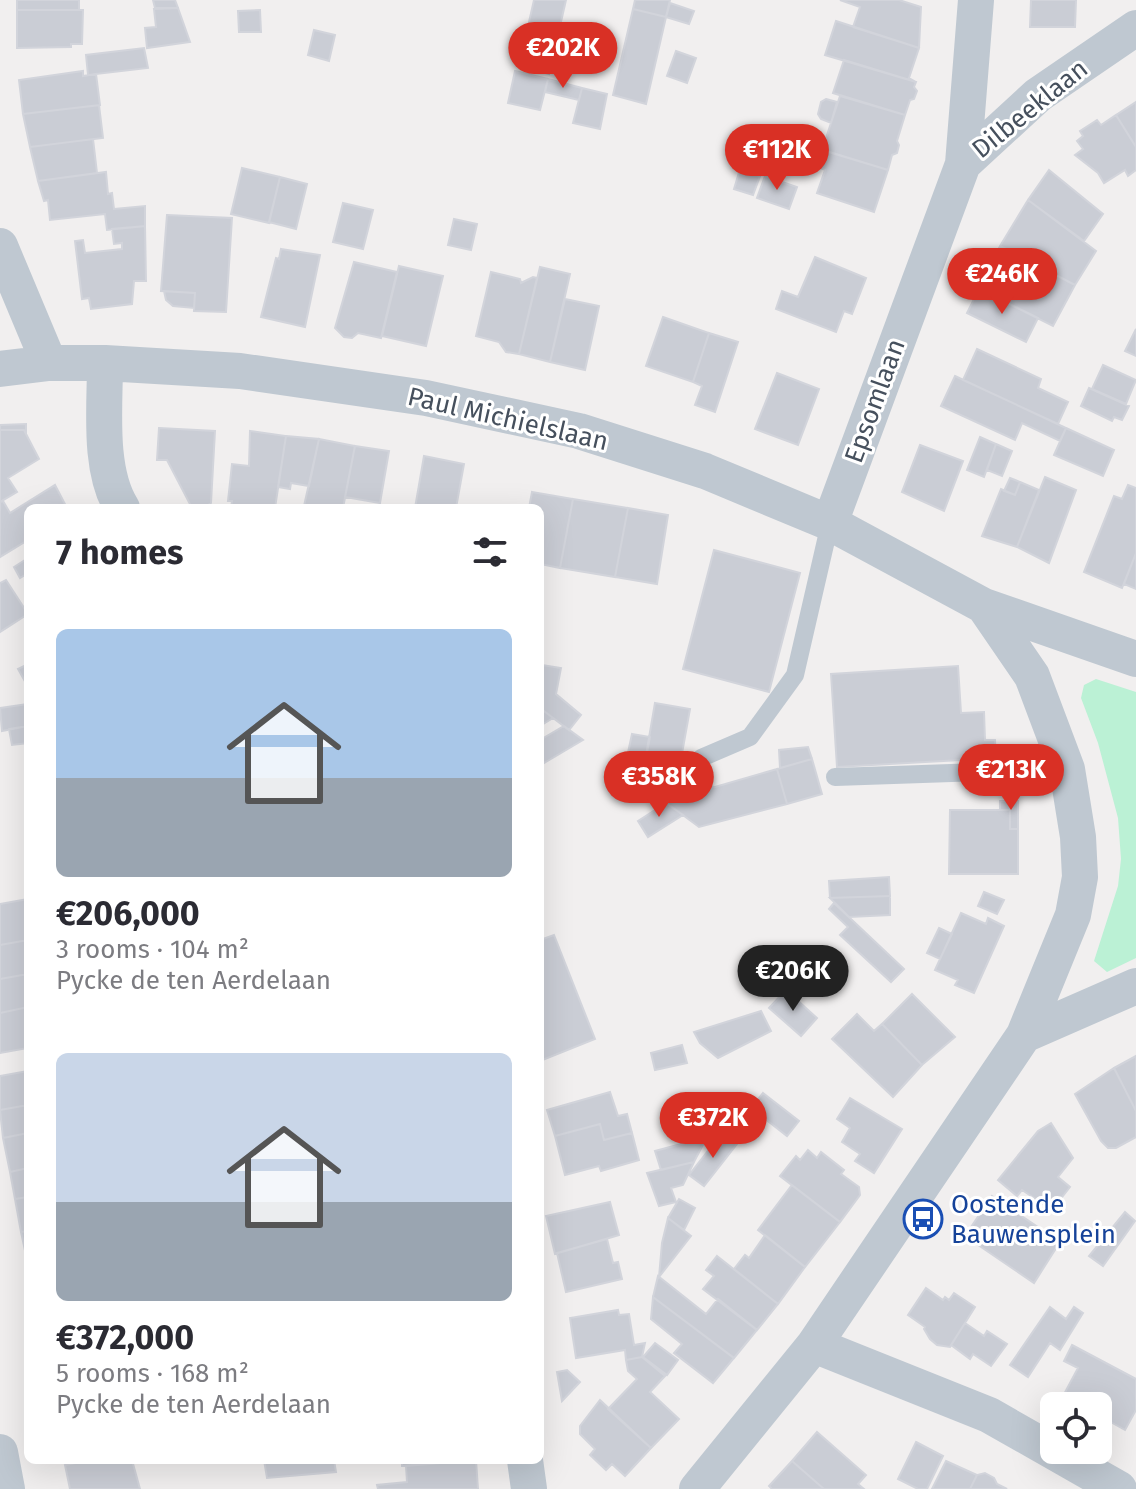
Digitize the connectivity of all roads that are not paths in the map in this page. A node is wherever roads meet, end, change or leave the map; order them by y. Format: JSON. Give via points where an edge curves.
{"nodes":[{"id":1,"x":976,"y":0,"type":"edge"},
{"id":2,"x":1136,"y":28,"type":"edge"},
{"id":3,"x":963,"y":164,"type":"junction"},
{"id":4,"x":0,"y":246,"type":"edge"},
{"id":5,"x":49,"y":363,"type":"junction"},
{"id":6,"x":105,"y":363,"type":"junction"},
{"id":7,"x":0,"y":369,"type":"edge"},
{"id":8,"x":119,"y":504,"type":"edge"},
{"id":9,"x":830,"y":523,"type":"junction"},
{"id":10,"x":984,"y":606,"type":"junction"},
{"id":11,"x":1136,"y":659,"type":"edge"},
{"id":12,"x":701,"y":758,"type":"dead end"},
{"id":13,"x":1067,"y":769,"type":"junction"},
{"id":14,"x":835,"y":777,"type":"dead end"},
{"id":15,"x":1136,"y":986,"type":"edge"},
{"id":16,"x":1024,"y":1035,"type":"junction"},
{"id":17,"x":814,"y":1345,"type":"junction"},
{"id":18,"x":0,"y":1452,"type":"edge"},
{"id":19,"x":526,"y":1464,"type":"edge"},
{"id":20,"x":700,"y":1488,"type":"edge"},
{"id":21,"x":7,"y":1489,"type":"edge"},
{"id":22,"x":529,"y":1489,"type":"edge"},
{"id":23,"x":1119,"y":1489,"type":"edge"}],
"edges":[{"from":1,"to":3,"type":"street","name":"Epsomlaan"},
{"from":2,"to":3,"type":"street","name":"Dilbeeklaan","via":[[1038,95]]},
{"from":3,"to":9,"type":"street","name":"Epsomlaan"},
{"from":4,"to":5,"type":"street"},
{"from":5,"to":6,"type":"street","name":"Paul Michielslaan"},
{"from":5,"to":7,"type":"street","name":"Paul Michielslaan"},
{"from":6,"to":8,"type":"street","via":[[104,443]]},
{"from":6,"to":9,"type":"street","name":"Paul Michielslaan","via":[[240,371],[426,398],[548,424],[705,471]]},
{"from":9,"to":10,"type":"street","name":"Paul Michielslaan"},
{"from":9,"to":12,"type":"lane","via":[[795,675],[750,737]]},
{"from":10,"to":11,"type":"street","name":"Paul Michielslaan"},
{"from":10,"to":13,"type":"street","via":[[1032,676]]},
{"from":13,"to":14,"type":"lane"},
{"from":13,"to":16,"type":"street","via":[[1080,877],[1073,915]]},
{"from":15,"to":16,"type":"street"},
{"from":16,"to":17,"type":"street"},
{"from":17,"to":20,"type":"street"},
{"from":17,"to":23,"type":"street","via":[[989,1415]]},
{"from":18,"to":21,"type":"street"},
{"from":19,"to":22,"type":"street"}]}
